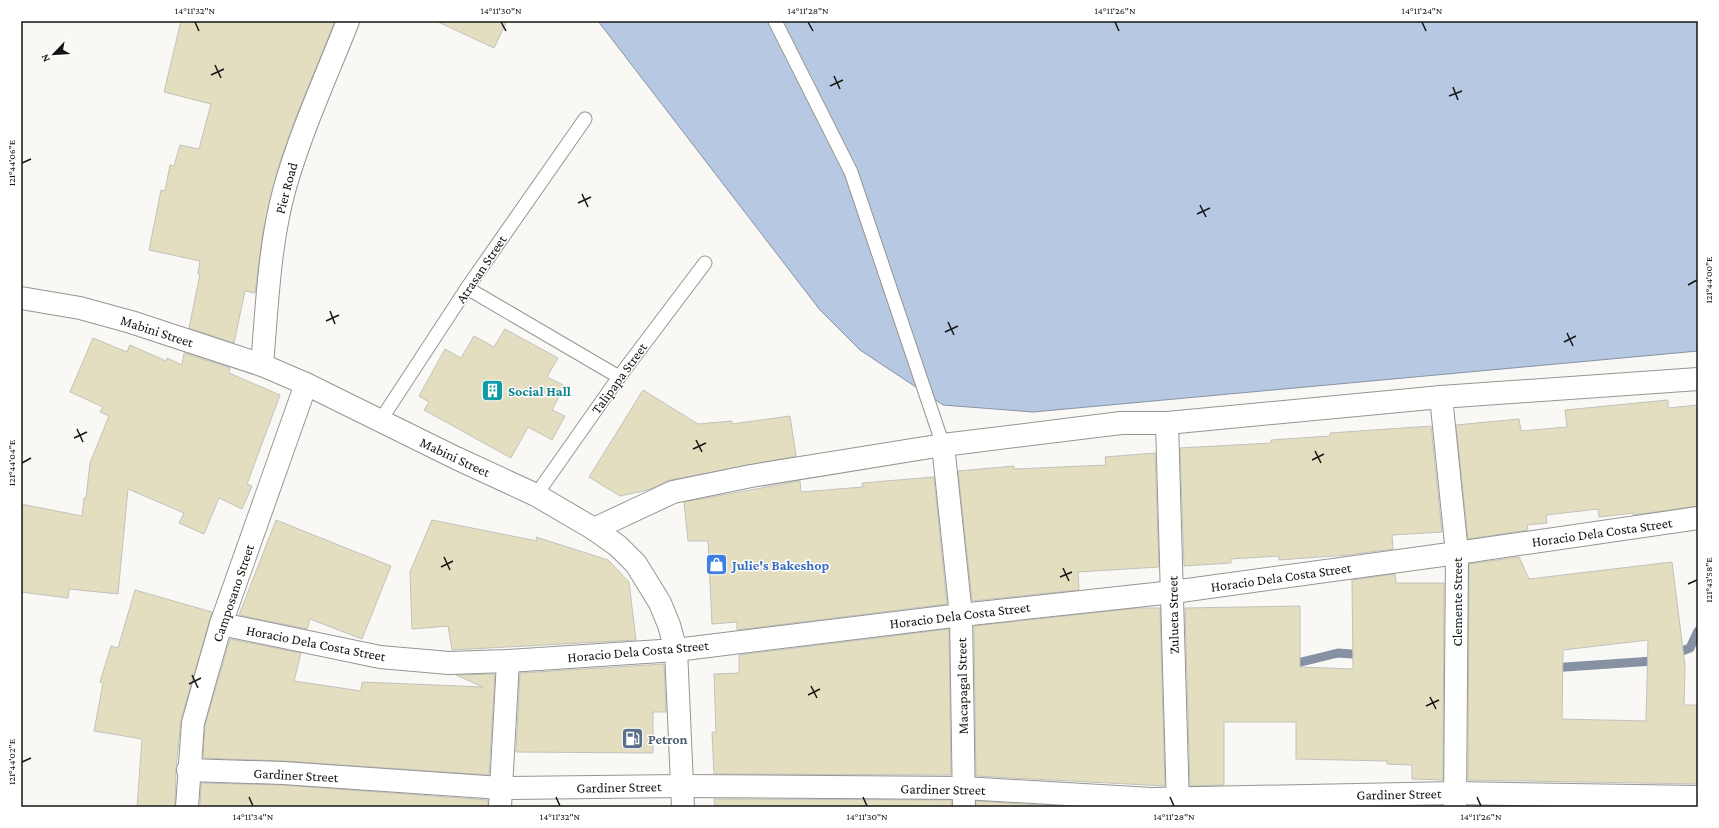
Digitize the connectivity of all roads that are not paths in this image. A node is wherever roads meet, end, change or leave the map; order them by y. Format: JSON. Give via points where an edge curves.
{"nodes":[{"id":1,"x":348,"y":21,"type":"edge"},
{"id":2,"x":775,"y":21,"type":"edge"},
{"id":3,"x":585,"y":119,"type":"dead end"},
{"id":4,"x":705,"y":263,"type":"dead end"},
{"id":5,"x":467,"y":288,"type":"junction"},
{"id":6,"x":21,"y":298,"type":"edge"},
{"id":7,"x":262,"y":365,"type":"junction"},
{"id":8,"x":619,"y":377,"type":"junction"},
{"id":9,"x":1698,"y":379,"type":"edge"},
{"id":10,"x":306,"y":384,"type":"junction"},
{"id":11,"x":1441,"y":398,"type":"junction"},
{"id":12,"x":380,"y":421,"type":"junction"},
{"id":13,"x":1167,"y":423,"type":"junction"},
{"id":14,"x":943,"y":445,"type":"junction"},
{"id":15,"x":536,"y":495,"type":"junction"},
{"id":16,"x":1698,"y":518,"type":"edge"},
{"id":17,"x":594,"y":529,"type":"junction"},
{"id":18,"x":1457,"y":553,"type":"junction"},
{"id":19,"x":1173,"y":592,"type":"junction"},
{"id":20,"x":960,"y":615,"type":"junction"},
{"id":21,"x":221,"y":624,"type":"junction"},
{"id":22,"x":676,"y":650,"type":"junction"},
{"id":23,"x":508,"y":662,"type":"junction"},
{"id":24,"x":188,"y":770,"type":"junction"},
{"id":25,"x":682,"y":786,"type":"junction"},
{"id":26,"x":1698,"y":797,"type":"edge"},
{"id":27,"x":501,"y":798,"type":"edge"},
{"id":28,"x":963,"y":798,"type":"edge"},
{"id":29,"x":1455,"y":800,"type":"edge"},
{"id":30,"x":1178,"y":803,"type":"edge"},
{"id":31,"x":187,"y":807,"type":"edge"},
{"id":32,"x":683,"y":807,"type":"edge"}],
"edges":[{"from":1,"to":7,"type":"street","name":"Pier Road","via":[[293,160],[284,192],[274,241]]},
{"from":2,"to":14,"type":"lane","via":[[851,172]]},
{"from":3,"to":5,"type":"lane","name":"Atrasan Street"},
{"from":4,"to":8,"type":"lane","name":"Talipapa Street"},
{"from":5,"to":8,"type":"lane"},
{"from":5,"to":12,"type":"lane","name":"Atrasan Street"},
{"from":6,"to":7,"type":"street","name":"Mabini Street","via":[[80,308],[131,322]]},
{"from":7,"to":10,"type":"street","name":"Mabini Street"},
{"from":8,"to":15,"type":"lane","name":"Talipapa Street"},
{"from":9,"to":11,"type":"street"},
{"from":10,"to":12,"type":"street","name":"Mabini Street"},
{"from":10,"to":21,"type":"street","name":"Camposano Street"},
{"from":11,"to":13,"type":"street"},
{"from":11,"to":18,"type":"street","name":"Clemente Street"},
{"from":12,"to":15,"type":"street","name":"Mabini Street"},
{"from":13,"to":14,"type":"street","via":[[1121,424]]},
{"from":13,"to":19,"type":"street","name":"Zulueta Street"},
{"from":14,"to":17,"type":"street","via":[[751,476],[673,492]]},
{"from":14,"to":20,"type":"street","name":"Macapagal Street"},
{"from":15,"to":17,"type":"street","name":"Mabini Street"},
{"from":16,"to":18,"type":"street","name":"Horacio Dela Costa Street"},
{"from":17,"to":22,"type":"street","name":"Mabini Street","via":[[618,546],[636,564],[649,583],[669,625]]},
{"from":18,"to":19,"type":"street","name":"Horacio Dela Costa Street"},
{"from":18,"to":29,"type":"street","name":"Clemente Street"},
{"from":19,"to":20,"type":"street","name":"Horacio Dela Costa Street"},
{"from":19,"to":30,"type":"street","name":"Zulueta Street"},
{"from":20,"to":22,"type":"street","name":"Horacio Dela Costa Street"},
{"from":20,"to":28,"type":"street","name":"Macapagal Street"},
{"from":21,"to":23,"type":"street","name":"Horacio Dela Costa Street","via":[[380,658],[449,663]]},
{"from":21,"to":24,"type":"street","name":"Camposano Street","via":[[193,723]]},
{"from":22,"to":23,"type":"street","name":"Horacio Dela Costa Street"},
{"from":22,"to":25,"type":"street","name":"Mabini Street"},
{"from":23,"to":27,"type":"street"},
{"from":24,"to":27,"type":"street","name":"Gardiner Street","via":[[283,773]]},
{"from":24,"to":31,"type":"street","name":"Camposano Street"},
{"from":25,"to":27,"type":"street","name":"Gardiner Street"},
{"from":25,"to":28,"type":"street","name":"Gardiner Street"},
{"from":25,"to":32,"type":"street","name":"Mabini Street"},
{"from":26,"to":29,"type":"street","name":"Gardiner Street"},
{"from":28,"to":30,"type":"street","name":"Gardiner Street","via":[[1151,799]]},
{"from":29,"to":30,"type":"street","name":"Gardiner Street"}]}
